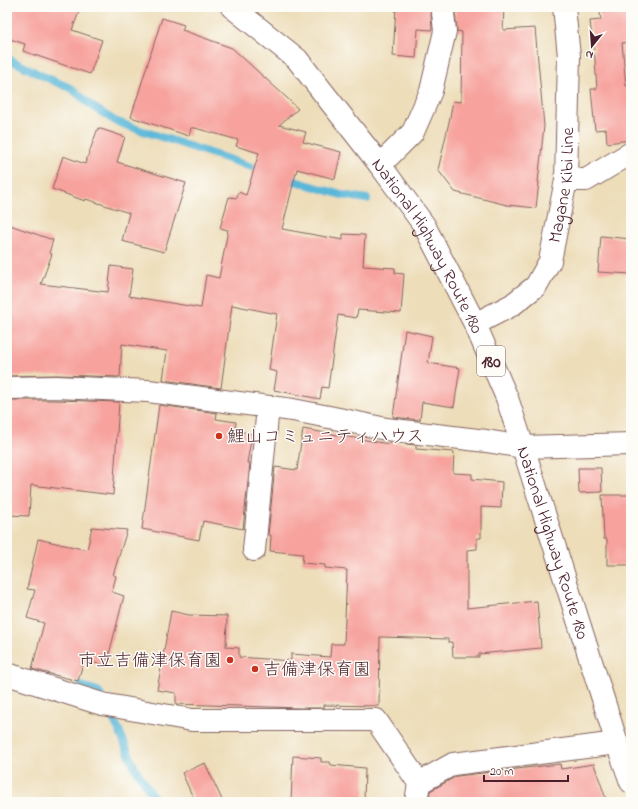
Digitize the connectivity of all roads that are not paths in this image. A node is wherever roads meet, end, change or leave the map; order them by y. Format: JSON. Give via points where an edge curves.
{"nodes":[{"id":1,"x":232,"y":7,"type":"edge"},
{"id":2,"x":564,"y":7,"type":"edge"},
{"id":3,"x":443,"y":12,"type":"dead end"},
{"id":4,"x":631,"y":153,"type":"edge"},
{"id":5,"x":380,"y":165,"type":"junction"},
{"id":6,"x":566,"y":180,"type":"junction"},
{"id":7,"x":475,"y":324,"type":"junction"},
{"id":8,"x":7,"y":388,"type":"edge"},
{"id":9,"x":268,"y":407,"type":"junction"},
{"id":10,"x":631,"y":444,"type":"edge"},
{"id":11,"x":523,"y":447,"type":"junction"},
{"id":12,"x":254,"y":550,"type":"dead end"},
{"id":13,"x":7,"y":674,"type":"edge"},
{"id":14,"x":617,"y":743,"type":"junction"},
{"id":15,"x":631,"y":782,"type":"edge"},
{"id":16,"x":417,"y":793,"type":"edge"}],
"edges":[{"from":1,"to":5,"type":"main road","name":"National Highway Route 180","number":"180","via":[[297,59]]},
{"from":2,"to":6,"type":"main road","name":"Magane Kibi Line","via":[[569,56]]},
{"from":3,"to":5,"type":"main road","via":[[445,31],[431,91],[413,132]]},
{"from":4,"to":6,"type":"main road","via":[[586,180]]},
{"from":5,"to":7,"type":"main road","name":"National Highway Route 180","number":"180","via":[[424,225]]},
{"from":6,"to":7,"type":"main road","name":"Magane Kibi Line","via":[[550,261],[536,286],[512,305]]},
{"from":7,"to":11,"type":"main road","name":"National Highway Route 180","number":"180","via":[[507,398]]},
{"from":8,"to":9,"type":"main road","via":[[56,387],[148,391]]},
{"from":9,"to":11,"type":"main road","via":[[386,429]]},
{"from":9,"to":12,"type":"main road"},
{"from":10,"to":11,"type":"main road"},
{"from":11,"to":14,"type":"main road","name":"National Highway Route 180","number":"180"},
{"from":13,"to":16,"type":"main road","via":[[102,704],[192,720],[376,720]]},
{"from":14,"to":15,"type":"main road","name":"National Highway Route 180","number":"180"},
{"from":14,"to":16,"type":"main road","via":[[453,764]]}]}
